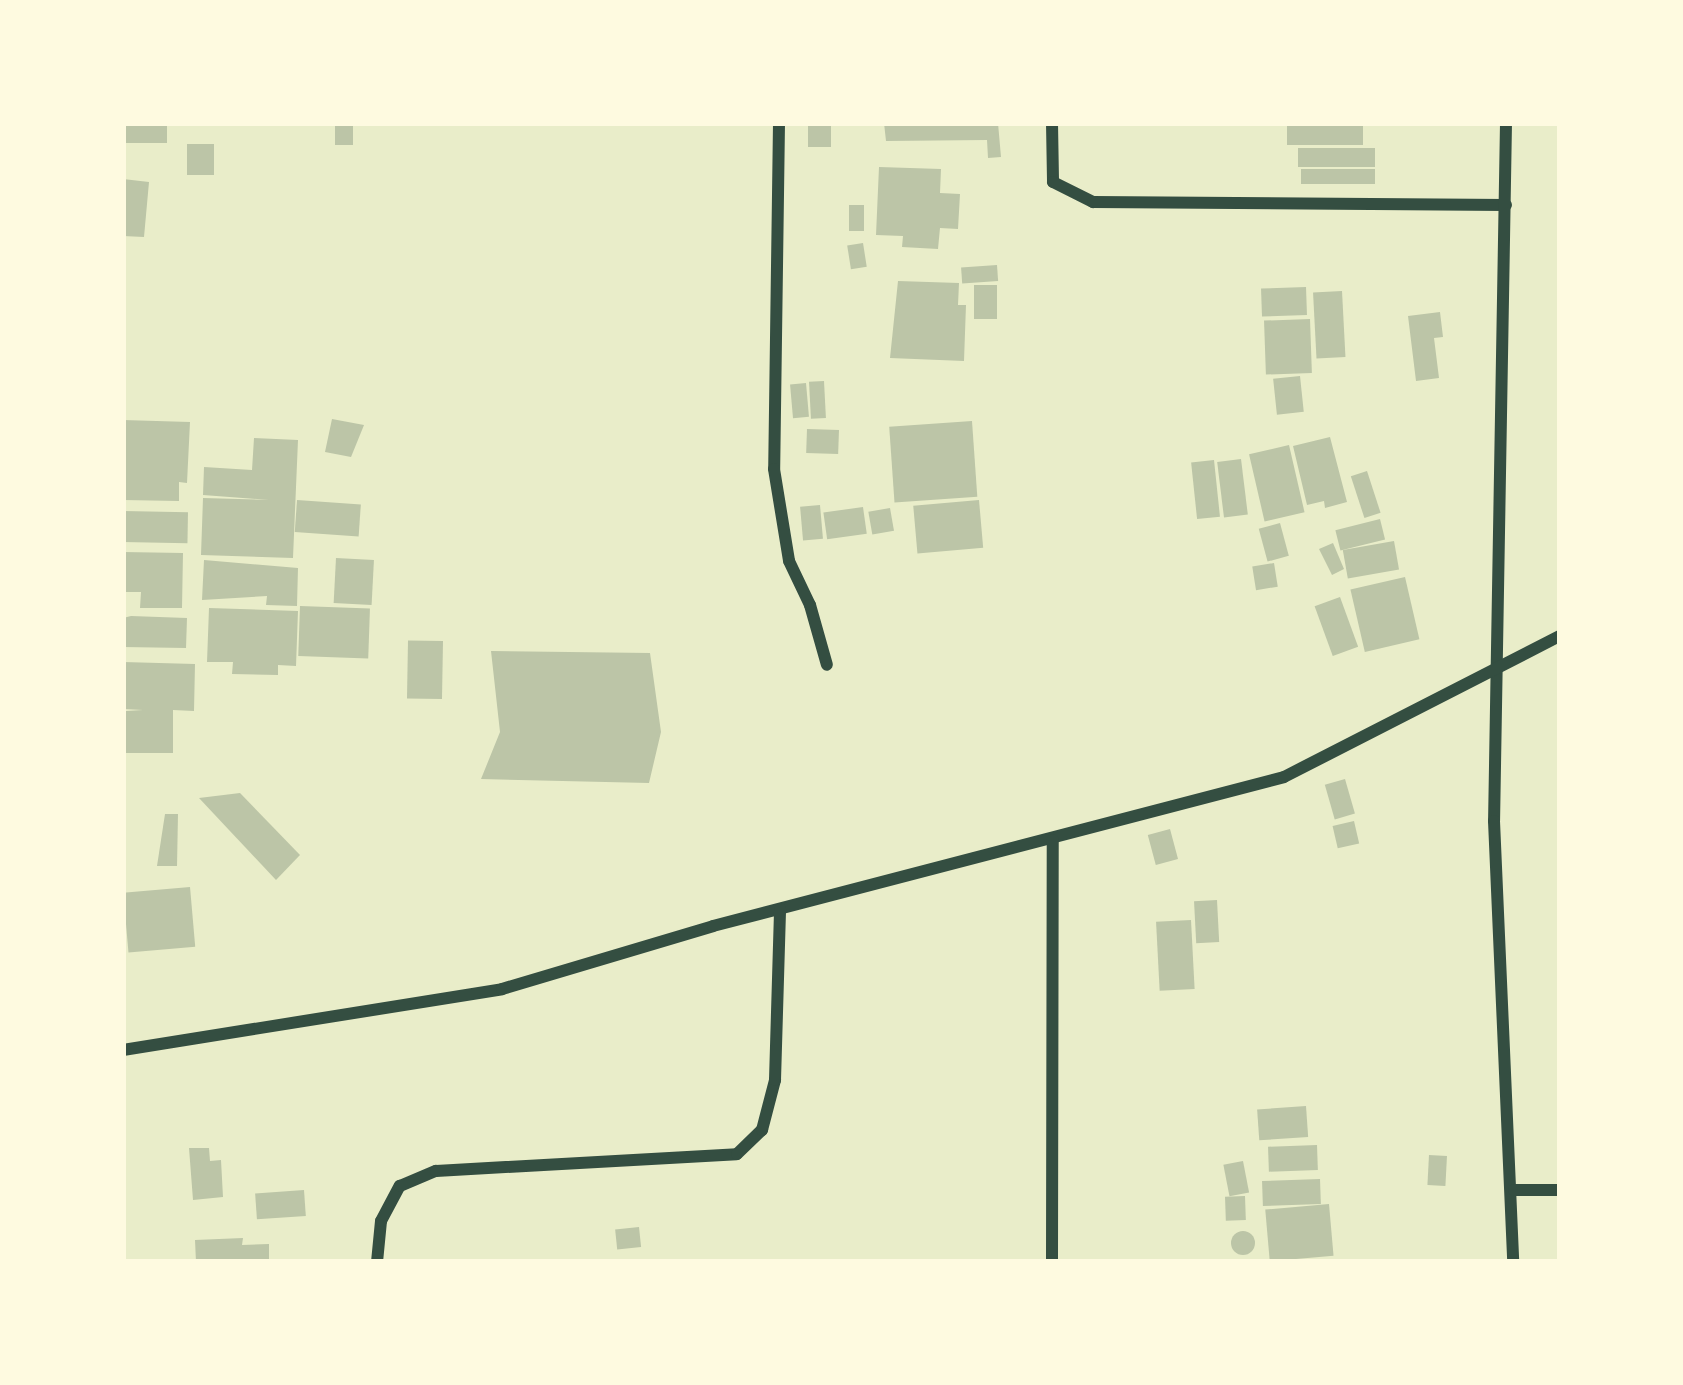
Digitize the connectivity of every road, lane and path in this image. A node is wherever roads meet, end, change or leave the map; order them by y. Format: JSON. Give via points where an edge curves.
{"nodes":[{"id":1,"x":779,"y":123,"type":"edge"},
{"id":2,"x":1052,"y":123,"type":"edge"},
{"id":3,"x":1506,"y":123,"type":"edge"},
{"id":4,"x":1506,"y":205,"type":"junction"},
{"id":5,"x":1560,"y":636,"type":"edge"},
{"id":6,"x":827,"y":665,"type":"dead end"},
{"id":7,"x":1495,"y":668,"type":"junction"},
{"id":8,"x":1053,"y":840,"type":"junction"},
{"id":9,"x":780,"y":909,"type":"junction"},
{"id":10,"x":123,"y":1050,"type":"edge"},
{"id":11,"x":1514,"y":1190,"type":"junction"},
{"id":12,"x":1560,"y":1190,"type":"edge"},
{"id":13,"x":376,"y":1262,"type":"edge"},
{"id":14,"x":1052,"y":1262,"type":"edge"},
{"id":15,"x":1513,"y":1262,"type":"edge"}],
"edges":[{"from":1,"to":6,"type":"street","via":[[774,469],[789,561]]},
{"from":2,"to":4,"type":"street","via":[[1053,182],[1093,202]]},
{"from":3,"to":4,"type":"street"},
{"from":4,"to":7,"type":"street"},
{"from":5,"to":7,"type":"street"},
{"from":7,"to":8,"type":"street","via":[[1284,777]]},
{"from":7,"to":11,"type":"street","via":[[1494,821]]},
{"from":8,"to":9,"type":"street"},
{"from":8,"to":14,"type":"street"},
{"from":9,"to":10,"type":"street","via":[[502,989]]},
{"from":9,"to":13,"type":"street","via":[[775,1080],[762,1130],[737,1154],[436,1172],[400,1186],[381,1221]]},
{"from":11,"to":12,"type":"street"},
{"from":11,"to":15,"type":"street"}]}
